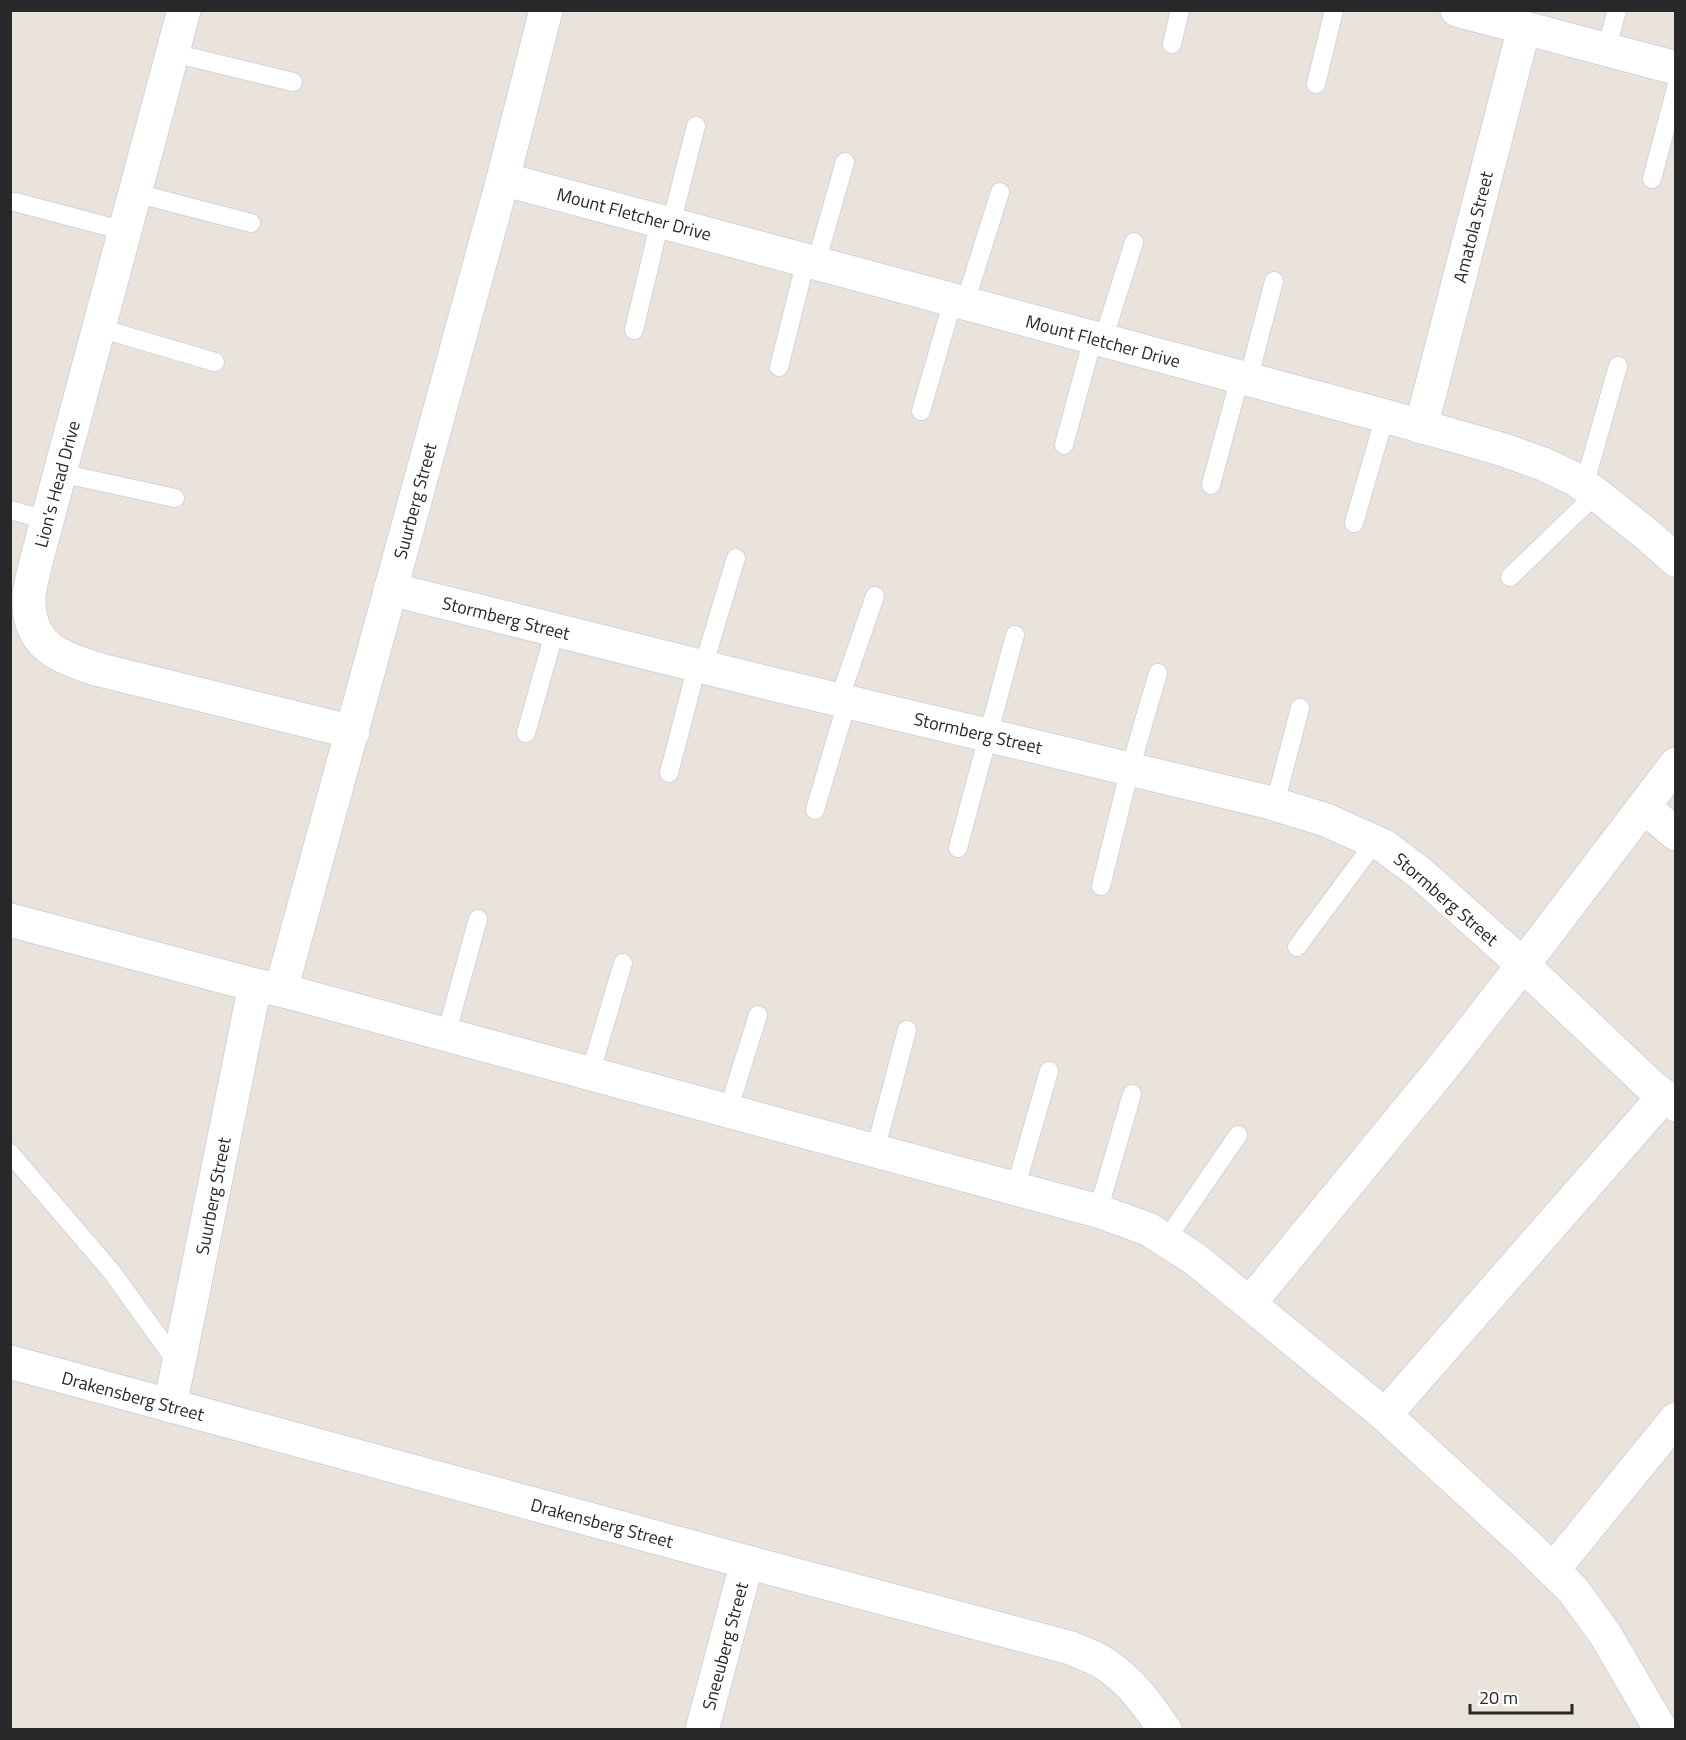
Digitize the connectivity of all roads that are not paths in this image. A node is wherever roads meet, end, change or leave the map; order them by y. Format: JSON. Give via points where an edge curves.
{"nodes":[{"id":1,"x":184,"y":10,"type":"edge"},
{"id":2,"x":546,"y":10,"type":"edge"},
{"id":3,"x":1180,"y":10,"type":"edge"},
{"id":4,"x":1334,"y":10,"type":"edge"},
{"id":5,"x":1457,"y":10,"type":"edge"},
{"id":6,"x":1617,"y":10,"type":"edge"},
{"id":7,"x":1524,"y":28,"type":"junction"},
{"id":8,"x":1173,"y":44,"type":"dead end"},
{"id":9,"x":1606,"y":50,"type":"junction"},
{"id":10,"x":173,"y":53,"type":"junction"},
{"id":11,"x":1676,"y":68,"type":"edge"},
{"id":12,"x":293,"y":82,"type":"dead end"},
{"id":13,"x":1316,"y":84,"type":"dead end"},
{"id":14,"x":1676,"y":88,"type":"edge"},
{"id":15,"x":696,"y":126,"type":"dead end"},
{"id":16,"x":845,"y":162,"type":"dead end"},
{"id":17,"x":503,"y":179,"type":"junction"},
{"id":18,"x":1652,"y":179,"type":"dead end"},
{"id":19,"x":1000,"y":192,"type":"dead end"},
{"id":20,"x":135,"y":193,"type":"junction"},
{"id":21,"x":15,"y":202,"type":"dead end"},
{"id":22,"x":665,"y":222,"type":"junction"},
{"id":23,"x":251,"y":223,"type":"dead end"},
{"id":24,"x":125,"y":231,"type":"junction"},
{"id":25,"x":1134,"y":242,"type":"dead end"},
{"id":26,"x":811,"y":262,"type":"junction"},
{"id":27,"x":1274,"y":281,"type":"dead end"},
{"id":28,"x":959,"y":302,"type":"junction"},
{"id":29,"x":99,"y":328,"type":"junction"},
{"id":30,"x":634,"y":330,"type":"dead end"},
{"id":31,"x":1098,"y":339,"type":"junction"},
{"id":32,"x":215,"y":363,"type":"dead end"},
{"id":33,"x":1618,"y":366,"type":"dead end"},
{"id":34,"x":779,"y":367,"type":"dead end"},
{"id":35,"x":1244,"y":378,"type":"junction"},
{"id":36,"x":921,"y":411,"type":"dead end"},
{"id":37,"x":1385,"y":416,"type":"junction"},
{"id":38,"x":1421,"y":427,"type":"junction"},
{"id":39,"x":1064,"y":445,"type":"dead end"},
{"id":40,"x":60,"y":473,"type":"junction"},
{"id":41,"x":1211,"y":484,"type":"dead end"},
{"id":42,"x":1590,"y":490,"type":"junction"},
{"id":43,"x":175,"y":498,"type":"dead end"},
{"id":44,"x":10,"y":510,"type":"edge"},
{"id":45,"x":47,"y":520,"type":"junction"},
{"id":46,"x":1354,"y":523,"type":"dead end"},
{"id":47,"x":736,"y":558,"type":"dead end"},
{"id":48,"x":1675,"y":560,"type":"edge"},
{"id":49,"x":1510,"y":577,"type":"dead end"},
{"id":50,"x":390,"y":590,"type":"junction"},
{"id":51,"x":875,"y":596,"type":"dead end"},
{"id":52,"x":555,"y":630,"type":"junction"},
{"id":53,"x":1015,"y":635,"type":"dead end"},
{"id":54,"x":700,"y":666,"type":"junction"},
{"id":55,"x":1158,"y":674,"type":"dead end"},
{"id":56,"x":843,"y":701,"type":"junction"},
{"id":57,"x":1300,"y":708,"type":"dead end"},
{"id":58,"x":353,"y":732,"type":"junction"},
{"id":59,"x":526,"y":733,"type":"dead end"},
{"id":60,"x":989,"y":735,"type":"junction"},
{"id":61,"x":1676,"y":764,"type":"edge"},
{"id":62,"x":1130,"y":769,"type":"junction"},
{"id":63,"x":669,"y":773,"type":"dead end"},
{"id":64,"x":1275,"y":804,"type":"junction"},
{"id":65,"x":1644,"y":807,"type":"junction"},
{"id":66,"x":814,"y":810,"type":"dead end"},
{"id":67,"x":1676,"y":834,"type":"edge"},
{"id":68,"x":1375,"y":842,"type":"junction"},
{"id":69,"x":958,"y":848,"type":"dead end"},
{"id":70,"x":1101,"y":886,"type":"dead end"},
{"id":71,"x":478,"y":919,"type":"dead end"},
{"id":72,"x":10,"y":920,"type":"edge"},
{"id":73,"x":1297,"y":947,"type":"dead end"},
{"id":74,"x":622,"y":963,"type":"dead end"},
{"id":75,"x":1523,"y":965,"type":"junction"},
{"id":76,"x":268,"y":988,"type":"junction"},
{"id":77,"x":758,"y":1015,"type":"dead end"},
{"id":78,"x":907,"y":1030,"type":"dead end"},
{"id":79,"x":446,"y":1035,"type":"junction"},
{"id":80,"x":1048,"y":1071,"type":"dead end"},
{"id":81,"x":590,"y":1074,"type":"junction"},
{"id":82,"x":1131,"y":1094,"type":"dead end"},
{"id":83,"x":1670,"y":1100,"type":"edge"},
{"id":84,"x":728,"y":1111,"type":"junction"},
{"id":85,"x":1238,"y":1135,"type":"dead end"},
{"id":86,"x":876,"y":1151,"type":"junction"},
{"id":87,"x":10,"y":1153,"type":"edge"},
{"id":88,"x":1015,"y":1189,"type":"junction"},
{"id":89,"x":1098,"y":1211,"type":"junction"},
{"id":90,"x":1166,"y":1240,"type":"junction"},
{"id":91,"x":1250,"y":1303,"type":"junction"},
{"id":92,"x":10,"y":1362,"type":"edge"},
{"id":93,"x":179,"y":1365,"type":"junction"},
{"id":94,"x":170,"y":1406,"type":"junction"},
{"id":95,"x":1386,"y":1415,"type":"junction"},
{"id":96,"x":1676,"y":1419,"type":"edge"},
{"id":97,"x":747,"y":1562,"type":"junction"},
{"id":98,"x":1553,"y":1570,"type":"junction"},
{"id":99,"x":702,"y":1730,"type":"edge"},
{"id":100,"x":1165,"y":1730,"type":"edge"},
{"id":101,"x":1661,"y":1730,"type":"edge"}],
"edges":[{"from":1,"to":10,"type":"street","name":"Lion's Head Drive"},
{"from":2,"to":17,"type":"street","name":"Suurberg Street"},
{"from":3,"to":8,"type":"lane"},
{"from":4,"to":13,"type":"lane"},
{"from":5,"to":7,"type":"street"},
{"from":6,"to":9,"type":"lane"},
{"from":7,"to":9,"type":"street"},
{"from":7,"to":38,"type":"street","name":"Amatola Street"},
{"from":9,"to":11,"type":"street"},
{"from":10,"to":12,"type":"lane"},
{"from":10,"to":20,"type":"street","name":"Lion's Head Drive"},
{"from":14,"to":18,"type":"lane"},
{"from":15,"to":22,"type":"lane"},
{"from":16,"to":26,"type":"lane"},
{"from":17,"to":22,"type":"street","name":"Mount Fletcher Drive"},
{"from":17,"to":50,"type":"street","name":"Suurberg Street"},
{"from":19,"to":28,"type":"lane"},
{"from":20,"to":23,"type":"lane"},
{"from":20,"to":24,"type":"street","name":"Lion's Head Drive"},
{"from":21,"to":24,"type":"lane"},
{"from":22,"to":26,"type":"street","name":"Mount Fletcher Drive"},
{"from":22,"to":30,"type":"lane"},
{"from":24,"to":29,"type":"street","name":"Lion's Head Drive"},
{"from":25,"to":31,"type":"lane"},
{"from":26,"to":28,"type":"street","name":"Mount Fletcher Drive"},
{"from":26,"to":34,"type":"lane"},
{"from":27,"to":35,"type":"lane"},
{"from":28,"to":31,"type":"street","name":"Mount Fletcher Drive"},
{"from":28,"to":36,"type":"lane"},
{"from":29,"to":32,"type":"lane"},
{"from":29,"to":40,"type":"street","name":"Lion's Head Drive"},
{"from":31,"to":35,"type":"street","name":"Mount Fletcher Drive"},
{"from":31,"to":39,"type":"lane"},
{"from":33,"to":42,"type":"lane"},
{"from":35,"to":37,"type":"street","name":"Mount Fletcher Drive"},
{"from":35,"to":41,"type":"lane"},
{"from":37,"to":38,"type":"street","name":"Mount Fletcher Drive"},
{"from":37,"to":46,"type":"lane"},
{"from":38,"to":42,"type":"street","name":"Mount Fletcher Drive","via":[[1543,464]]},
{"from":40,"to":43,"type":"lane"},
{"from":40,"to":45,"type":"street","name":"Lion's Head Drive"},
{"from":42,"to":48,"type":"street","name":"Mount Fletcher Drive"},
{"from":42,"to":49,"type":"lane"},
{"from":44,"to":45,"type":"lane"},
{"from":45,"to":58,"type":"street","name":"Lion's Head Drive","via":[[29,598],[32,626],[45,646],[100,670]]},
{"from":47,"to":54,"type":"lane"},
{"from":50,"to":52,"type":"street","name":"Stormberg Street"},
{"from":50,"to":58,"type":"street","name":"Suurberg Street"},
{"from":51,"to":56,"type":"lane"},
{"from":52,"to":54,"type":"street","name":"Stormberg Street"},
{"from":52,"to":59,"type":"lane"},
{"from":53,"to":60,"type":"lane"},
{"from":54,"to":56,"type":"street","name":"Stormberg Street"},
{"from":54,"to":63,"type":"lane"},
{"from":55,"to":62,"type":"lane"},
{"from":56,"to":60,"type":"street","name":"Stormberg Street"},
{"from":56,"to":66,"type":"lane"},
{"from":57,"to":64,"type":"lane"},
{"from":58,"to":76,"type":"street","name":"Suurberg Street"},
{"from":60,"to":62,"type":"street","name":"Stormberg Street"},
{"from":60,"to":69,"type":"lane"},
{"from":61,"to":65,"type":"street"},
{"from":62,"to":64,"type":"street","name":"Stormberg Street"},
{"from":62,"to":70,"type":"lane"},
{"from":64,"to":68,"type":"street","name":"Stormberg Street","via":[[1326,820]]},
{"from":65,"to":67,"type":"street"},
{"from":65,"to":75,"type":"street"},
{"from":68,"to":73,"type":"lane"},
{"from":68,"to":75,"type":"street","name":"Stormberg Street","via":[[1420,873]]},
{"from":71,"to":79,"type":"lane"},
{"from":72,"to":76,"type":"street"},
{"from":74,"to":81,"type":"lane"},
{"from":75,"to":83,"type":"street","name":"Stormberg Street"},
{"from":75,"to":91,"type":"street"},
{"from":76,"to":79,"type":"street"},
{"from":76,"to":93,"type":"street","name":"Suurberg Street"},
{"from":77,"to":84,"type":"lane"},
{"from":78,"to":86,"type":"lane"},
{"from":79,"to":81,"type":"street"},
{"from":80,"to":88,"type":"lane"},
{"from":81,"to":84,"type":"street"},
{"from":82,"to":89,"type":"lane"},
{"from":83,"to":95,"type":"street"},
{"from":84,"to":86,"type":"street"},
{"from":85,"to":90,"type":"lane"},
{"from":86,"to":88,"type":"street"},
{"from":87,"to":93,"type":"lane","via":[[111,1271]]},
{"from":88,"to":89,"type":"street"},
{"from":89,"to":90,"type":"street","via":[[1148,1229]]},
{"from":90,"to":91,"type":"street"},
{"from":91,"to":95,"type":"street"},
{"from":92,"to":94,"type":"street","name":"Drakensberg Street"},
{"from":93,"to":94,"type":"street","name":"Suurberg Street"},
{"from":94,"to":97,"type":"street","name":"Drakensberg Street"},
{"from":95,"to":98,"type":"street"},
{"from":96,"to":98,"type":"street"},
{"from":97,"to":99,"type":"street","name":"Sneeuberg Street"},
{"from":97,"to":100,"type":"street","name":"Drakensberg Street","via":[[1071,1648],[1104,1663],[1126,1680]]},
{"from":98,"to":101,"type":"street","via":[[1605,1634]]}]}
